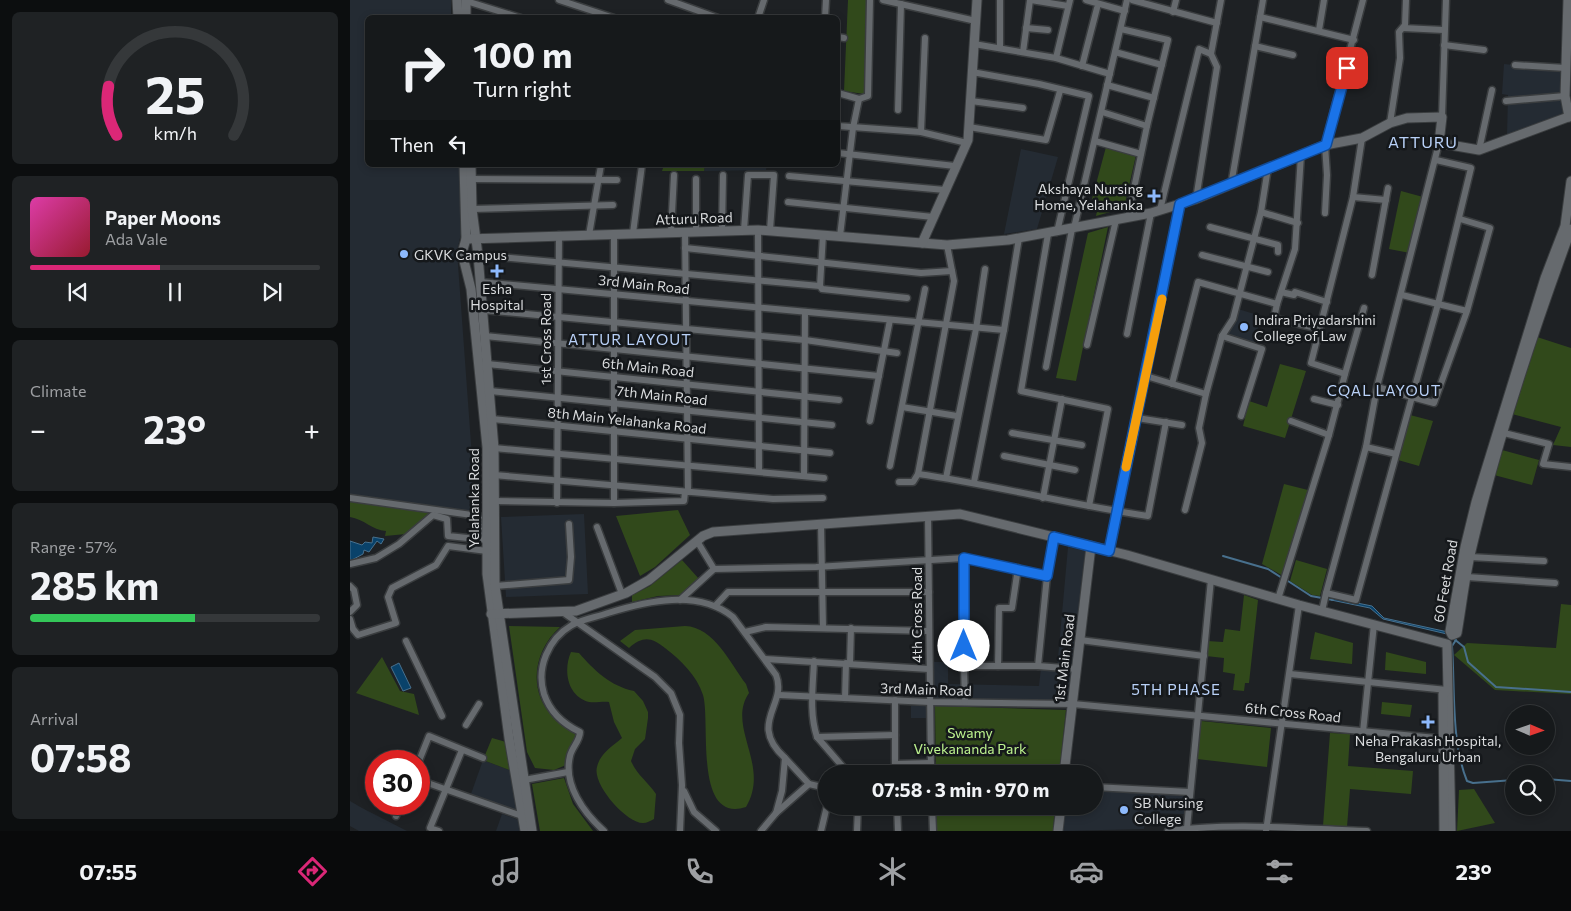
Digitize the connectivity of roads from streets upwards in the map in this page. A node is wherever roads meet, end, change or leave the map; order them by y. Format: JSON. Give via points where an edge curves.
{"nodes":[{"id":1,"x":463,"y":0,"type":"edge"},
{"id":2,"x":559,"y":0,"type":"edge"},
{"id":3,"x":668,"y":0,"type":"edge"},
{"id":4,"x":764,"y":0,"type":"edge"},
{"id":5,"x":826,"y":0,"type":"edge"},
{"id":6,"x":870,"y":0,"type":"edge"},
{"id":7,"x":883,"y":0,"type":"edge"},
{"id":8,"x":977,"y":0,"type":"edge"},
{"id":9,"x":1000,"y":0,"type":"edge"},
{"id":10,"x":1031,"y":0,"type":"edge"},
{"id":11,"x":1086,"y":0,"type":"edge"},
{"id":12,"x":1127,"y":0,"type":"edge"},
{"id":13,"x":1132,"y":0,"type":"edge"},
{"id":14,"x":1176,"y":0,"type":"edge"},
{"id":15,"x":1221,"y":0,"type":"edge"},
{"id":16,"x":1263,"y":0,"type":"edge"},
{"id":17,"x":1324,"y":0,"type":"edge"},
{"id":18,"x":1362,"y":0,"type":"edge"},
{"id":19,"x":1406,"y":0,"type":"edge"},
{"id":20,"x":1446,"y":0,"type":"edge"},
{"id":21,"x":1568,"y":0,"type":"edge"},
{"id":22,"x":687,"y":3,"type":"edge"},
{"id":23,"x":1069,"y":3,"type":"edge"},
{"id":24,"x":1150,"y":3,"type":"edge"},
{"id":25,"x":901,"y":4,"type":"junction"},
{"id":26,"x":1097,"y":8,"type":"dead end"},
{"id":27,"x":1125,"y":11,"type":"junction"},
{"id":28,"x":1174,"y":12,"type":"junction"},
{"id":29,"x":459,"y":15,"type":"edge"},
{"id":30,"x":466,"y":15,"type":"edge"},
{"id":31,"x":511,"y":15,"type":"edge"},
{"id":32,"x":605,"y":15,"type":"edge"},
{"id":33,"x":712,"y":15,"type":"edge"},
{"id":34,"x":759,"y":15,"type":"edge"},
{"id":35,"x":825,"y":15,"type":"edge"},
{"id":36,"x":1260,"y":17,"type":"junction"},
{"id":37,"x":976,"y":21,"type":"junction"},
{"id":38,"x":1217,"y":23,"type":"junction"},
{"id":39,"x":1026,"y":28,"type":"junction"},
{"id":40,"x":1403,"y":28,"type":"junction"},
{"id":41,"x":1120,"y":29,"type":"junction"},
{"id":42,"x":1048,"y":30,"type":"dead end"},
{"id":43,"x":1319,"y":30,"type":"junction"},
{"id":44,"x":1444,"y":30,"type":"junction"},
{"id":45,"x":925,"y":38,"type":"dead end"},
{"id":46,"x":1354,"y":40,"type":"junction"},
{"id":47,"x":974,"y":44,"type":"junction"},
{"id":48,"x":1444,"y":45,"type":"junction"},
{"id":49,"x":1255,"y":46,"type":"junction"},
{"id":50,"x":1000,"y":48,"type":"junction"},
{"id":51,"x":1484,"y":50,"type":"dead end"},
{"id":52,"x":1022,"y":52,"type":"junction"},
{"id":53,"x":1115,"y":52,"type":"junction"},
{"id":54,"x":1211,"y":54,"type":"junction"},
{"id":55,"x":1293,"y":55,"type":"dead end"},
{"id":56,"x":1056,"y":58,"type":"junction"},
{"id":57,"x":1162,"y":65,"type":"junction"},
{"id":58,"x":1514,"y":65,"type":"dead end"},
{"id":59,"x":1082,"y":66,"type":"junction"},
{"id":60,"x":1566,"y":68,"type":"junction"},
{"id":61,"x":972,"y":72,"type":"junction"},
{"id":62,"x":1110,"y":74,"type":"junction"},
{"id":63,"x":1107,"y":85,"type":"junction"},
{"id":64,"x":1492,"y":90,"type":"dead end"},
{"id":65,"x":1060,"y":91,"type":"junction"},
{"id":66,"x":840,"y":94,"type":"edge"},
{"id":67,"x":1565,"y":96,"type":"junction"},
{"id":68,"x":1154,"y":98,"type":"junction"},
{"id":69,"x":859,"y":99,"type":"junction"},
{"id":70,"x":971,"y":100,"type":"junction"},
{"id":71,"x":1506,"y":101,"type":"dead end"},
{"id":72,"x":1023,"y":108,"type":"dead end"},
{"id":73,"x":898,"y":110,"type":"dead end"},
{"id":74,"x":1102,"y":112,"type":"junction"},
{"id":75,"x":1442,"y":117,"type":"junction"},
{"id":76,"x":1570,"y":117,"type":"edge"},
{"id":77,"x":1390,"y":123,"type":"junction"},
{"id":78,"x":840,"y":126,"type":"edge"},
{"id":79,"x":1147,"y":126,"type":"junction"},
{"id":80,"x":969,"y":127,"type":"junction"},
{"id":81,"x":853,"y":128,"type":"junction"},
{"id":82,"x":921,"y":132,"type":"junction"},
{"id":83,"x":1362,"y":138,"type":"junction"},
{"id":84,"x":1095,"y":141,"type":"junction"},
{"id":85,"x":967,"y":143,"type":"junction"},
{"id":86,"x":1439,"y":143,"type":"junction"},
{"id":87,"x":1326,"y":145,"type":"junction"},
{"id":88,"x":1479,"y":150,"type":"junction"},
{"id":89,"x":840,"y":153,"type":"edge"},
{"id":90,"x":850,"y":154,"type":"junction"},
{"id":91,"x":1141,"y":154,"type":"junction"},
{"id":92,"x":1301,"y":155,"type":"junction"},
{"id":93,"x":1436,"y":160,"type":"junction"},
{"id":94,"x":955,"y":166,"type":"junction"},
{"id":95,"x":464,"y":167,"type":"edge"},
{"id":96,"x":471,"y":167,"type":"edge"},
{"id":97,"x":601,"y":167,"type":"edge"},
{"id":98,"x":642,"y":167,"type":"edge"},
{"id":99,"x":1268,"y":168,"type":"junction"},
{"id":100,"x":674,"y":175,"type":"dead end"},
{"id":101,"x":723,"y":175,"type":"dead end"},
{"id":102,"x":789,"y":176,"type":"dead end"},
{"id":103,"x":471,"y":179,"type":"junction"},
{"id":104,"x":598,"y":179,"type":"junction"},
{"id":105,"x":696,"y":179,"type":"dead end"},
{"id":106,"x":617,"y":180,"type":"dead end"},
{"id":107,"x":847,"y":180,"type":"junction"},
{"id":108,"x":1571,"y":181,"type":"edge"},
{"id":109,"x":1231,"y":184,"type":"junction"},
{"id":110,"x":1388,"y":188,"type":"dead end"},
{"id":111,"x":945,"y":190,"type":"junction"},
{"id":112,"x":1353,"y":197,"type":"junction"},
{"id":113,"x":1196,"y":199,"type":"junction"},
{"id":114,"x":1386,"y":200,"type":"junction"},
{"id":115,"x":788,"y":202,"type":"dead end"},
{"id":116,"x":1180,"y":204,"type":"junction"},
{"id":117,"x":594,"y":205,"type":"junction"},
{"id":118,"x":613,"y":205,"type":"dead end"},
{"id":119,"x":843,"y":206,"type":"junction"},
{"id":120,"x":472,"y":209,"type":"junction"},
{"id":121,"x":1160,"y":210,"type":"junction"},
{"id":122,"x":1261,"y":212,"type":"junction"},
{"id":123,"x":1151,"y":213,"type":"junction"},
{"id":124,"x":1324,"y":213,"type":"dead end"},
{"id":125,"x":933,"y":217,"type":"junction"},
{"id":126,"x":1128,"y":217,"type":"junction"},
{"id":127,"x":1460,"y":219,"type":"junction"},
{"id":128,"x":1116,"y":220,"type":"junction"},
{"id":129,"x":1298,"y":223,"type":"junction"},
{"id":130,"x":1210,"y":227,"type":"dead end"},
{"id":131,"x":1073,"y":228,"type":"junction"},
{"id":132,"x":1571,"y":229,"type":"edge"},
{"id":133,"x":744,"y":230,"type":"junction"},
{"id":134,"x":758,"y":230,"type":"junction"},
{"id":135,"x":770,"y":230,"type":"junction"},
{"id":136,"x":722,"y":231,"type":"junction"},
{"id":137,"x":671,"y":232,"type":"junction"},
{"id":138,"x":685,"y":232,"type":"junction"},
{"id":139,"x":696,"y":232,"type":"junction"},
{"id":140,"x":1057,"y":232,"type":"junction"},
{"id":141,"x":589,"y":234,"type":"junction"},
{"id":142,"x":614,"y":234,"type":"junction"},
{"id":143,"x":633,"y":234,"type":"junction"},
{"id":144,"x":1048,"y":234,"type":"junction"},
{"id":145,"x":558,"y":235,"type":"junction"},
{"id":146,"x":823,"y":235,"type":"junction"},
{"id":147,"x":840,"y":236,"type":"junction"},
{"id":148,"x":471,"y":238,"type":"junction"},
{"id":149,"x":1019,"y":238,"type":"junction"},
{"id":150,"x":1254,"y":239,"type":"junction"},
{"id":151,"x":922,"y":244,"type":"junction"},
{"id":152,"x":947,"y":245,"type":"junction"},
{"id":153,"x":685,"y":248,"type":"junction"},
{"id":154,"x":1278,"y":252,"type":"dead end"},
{"id":155,"x":758,"y":254,"type":"junction"},
{"id":156,"x":478,"y":256,"type":"junction"},
{"id":157,"x":1202,"y":256,"type":"dead end"},
{"id":158,"x":558,"y":262,"type":"junction"},
{"id":159,"x":822,"y":262,"type":"junction"},
{"id":160,"x":614,"y":267,"type":"junction"},
{"id":161,"x":1246,"y":267,"type":"junction"},
{"id":162,"x":985,"y":269,"type":"dead end"},
{"id":163,"x":952,"y":271,"type":"junction"},
{"id":164,"x":1268,"y":272,"type":"dead end"},
{"id":165,"x":685,"y":274,"type":"junction"},
{"id":166,"x":1372,"y":275,"type":"dead end"},
{"id":167,"x":758,"y":280,"type":"junction"},
{"id":168,"x":480,"y":282,"type":"junction"},
{"id":169,"x":820,"y":286,"type":"junction"},
{"id":170,"x":558,"y":288,"type":"junction"},
{"id":171,"x":925,"y":289,"type":"dead end"},
{"id":172,"x":1281,"y":292,"type":"junction"},
{"id":173,"x":614,"y":294,"type":"junction"},
{"id":174,"x":1238,"y":294,"type":"junction"},
{"id":175,"x":1402,"y":295,"type":"junction"},
{"id":176,"x":907,"y":298,"type":"dead end"},
{"id":177,"x":686,"y":301,"type":"junction"},
{"id":178,"x":1327,"y":302,"type":"junction"},
{"id":179,"x":1277,"y":304,"type":"junction"},
{"id":180,"x":1438,"y":304,"type":"junction"},
{"id":181,"x":759,"y":308,"type":"junction"},
{"id":182,"x":1364,"y":308,"type":"dead end"},
{"id":183,"x":483,"y":310,"type":"junction"},
{"id":184,"x":805,"y":312,"type":"junction"},
{"id":185,"x":1468,"y":312,"type":"junction"},
{"id":186,"x":558,"y":316,"type":"junction"},
{"id":187,"x":890,"y":320,"type":"junction"},
{"id":188,"x":614,"y":321,"type":"junction"},
{"id":189,"x":918,"y":323,"type":"junction"},
{"id":190,"x":947,"y":326,"type":"junction"},
{"id":191,"x":686,"y":328,"type":"junction"},
{"id":192,"x":976,"y":329,"type":"junction"},
{"id":193,"x":1320,"y":329,"type":"junction"},
{"id":194,"x":1004,"y":330,"type":"junction"},
{"id":195,"x":1127,"y":334,"type":"dead end"},
{"id":196,"x":759,"y":335,"type":"junction"},
{"id":197,"x":485,"y":336,"type":"junction"},
{"id":198,"x":1222,"y":336,"type":"junction"},
{"id":199,"x":805,"y":340,"type":"junction"},
{"id":200,"x":558,"y":343,"type":"junction"},
{"id":201,"x":1087,"y":345,"type":"dead end"},
{"id":202,"x":614,"y":349,"type":"junction"},
{"id":203,"x":884,"y":351,"type":"junction"},
{"id":204,"x":897,"y":353,"type":"dead end"},
{"id":205,"x":686,"y":356,"type":"junction"},
{"id":206,"x":759,"y":363,"type":"junction"},
{"id":207,"x":488,"y":364,"type":"junction"},
{"id":208,"x":805,"y":367,"type":"junction"},
{"id":209,"x":1046,"y":367,"type":"dead end"},
{"id":210,"x":558,"y":371,"type":"junction"},
{"id":211,"x":1345,"y":374,"type":"junction"},
{"id":212,"x":879,"y":376,"type":"junction"},
{"id":213,"x":1146,"y":376,"type":"junction"},
{"id":214,"x":614,"y":377,"type":"junction"},
{"id":215,"x":686,"y":384,"type":"junction"},
{"id":216,"x":1172,"y":384,"type":"junction"},
{"id":217,"x":1377,"y":387,"type":"junction"},
{"id":218,"x":490,"y":390,"type":"junction"},
{"id":219,"x":759,"y":391,"type":"junction"},
{"id":220,"x":1206,"y":394,"type":"junction"},
{"id":221,"x":805,"y":396,"type":"junction"},
{"id":222,"x":1412,"y":397,"type":"junction"},
{"id":223,"x":557,"y":398,"type":"junction"},
{"id":224,"x":1314,"y":399,"type":"dead end"},
{"id":225,"x":838,"y":400,"type":"dead end"},
{"id":226,"x":1062,"y":400,"type":"junction"},
{"id":227,"x":614,"y":403,"type":"junction"},
{"id":228,"x":1338,"y":405,"type":"junction"},
{"id":229,"x":902,"y":407,"type":"junction"},
{"id":230,"x":687,"y":410,"type":"junction"},
{"id":231,"x":929,"y":413,"type":"junction"},
{"id":232,"x":957,"y":416,"type":"junction"},
{"id":233,"x":1241,"y":416,"type":"dead end"},
{"id":234,"x":759,"y":418,"type":"junction"},
{"id":235,"x":1137,"y":418,"type":"junction"},
{"id":236,"x":492,"y":419,"type":"junction"},
{"id":237,"x":870,"y":421,"type":"dead end"},
{"id":238,"x":1291,"y":421,"type":"dead end"},
{"id":239,"x":804,"y":422,"type":"junction"},
{"id":240,"x":1166,"y":422,"type":"junction"},
{"id":241,"x":832,"y":425,"type":"dead end"},
{"id":242,"x":1182,"y":425,"type":"dead end"},
{"id":243,"x":557,"y":426,"type":"junction"},
{"id":244,"x":614,"y":432,"type":"junction"},
{"id":245,"x":1012,"y":433,"type":"dead end"},
{"id":246,"x":1504,"y":433,"type":"junction"},
{"id":247,"x":1329,"y":435,"type":"junction"},
{"id":248,"x":687,"y":438,"type":"junction"},
{"id":249,"x":1054,"y":440,"type":"junction"},
{"id":250,"x":759,"y":445,"type":"junction"},
{"id":251,"x":1082,"y":445,"type":"dead end"},
{"id":252,"x":1366,"y":446,"type":"junction"},
{"id":253,"x":494,"y":448,"type":"junction"},
{"id":254,"x":804,"y":450,"type":"junction"},
{"id":255,"x":830,"y":452,"type":"dead end"},
{"id":256,"x":557,"y":453,"type":"junction"},
{"id":257,"x":1396,"y":454,"type":"junction"},
{"id":258,"x":1004,"y":456,"type":"dead end"},
{"id":259,"x":614,"y":458,"type":"junction"},
{"id":260,"x":687,"y":465,"type":"junction"},
{"id":261,"x":1050,"y":465,"type":"junction"},
{"id":262,"x":890,"y":466,"type":"dead end"},
{"id":263,"x":1571,"y":467,"type":"edge"},
{"id":264,"x":1075,"y":470,"type":"dead end"},
{"id":265,"x":759,"y":471,"type":"junction"},
{"id":266,"x":918,"y":474,"type":"junction"},
{"id":267,"x":494,"y":475,"type":"junction"},
{"id":268,"x":804,"y":475,"type":"junction"},
{"id":269,"x":824,"y":478,"type":"dead end"},
{"id":270,"x":946,"y":478,"type":"junction"},
{"id":271,"x":557,"y":481,"type":"junction"},
{"id":272,"x":899,"y":482,"type":"dead end"},
{"id":273,"x":974,"y":482,"type":"junction"},
{"id":274,"x":614,"y":486,"type":"junction"},
{"id":275,"x":686,"y":492,"type":"junction"},
{"id":276,"x":350,"y":498,"type":"edge"},
{"id":277,"x":823,"y":498,"type":"dead end"},
{"id":278,"x":1043,"y":498,"type":"junction"},
{"id":279,"x":494,"y":500,"type":"junction"},
{"id":280,"x":556,"y":503,"type":"junction"},
{"id":281,"x":614,"y":503,"type":"junction"},
{"id":282,"x":1089,"y":506,"type":"junction"},
{"id":283,"x":1184,"y":510,"type":"dead end"},
{"id":284,"x":1117,"y":512,"type":"junction"},
{"id":285,"x":928,"y":516,"type":"junction"},
{"id":286,"x":569,"y":524,"type":"dead end"},
{"id":287,"x":821,"y":524,"type":"junction"},
{"id":288,"x":597,"y":527,"type":"dead end"},
{"id":289,"x":1054,"y":537,"type":"junction"},
{"id":290,"x":483,"y":540,"type":"junction"},
{"id":291,"x":697,"y":541,"type":"junction"},
{"id":292,"x":1091,"y":546,"type":"junction"},
{"id":293,"x":1109,"y":551,"type":"junction"},
{"id":294,"x":487,"y":552,"type":"junction"},
{"id":295,"x":1470,"y":557,"type":"junction"},
{"id":296,"x":964,"y":558,"type":"junction"},
{"id":297,"x":929,"y":559,"type":"junction"},
{"id":298,"x":1544,"y":561,"type":"dead end"},
{"id":299,"x":350,"y":564,"type":"edge"},
{"id":300,"x":822,"y":567,"type":"junction"},
{"id":301,"x":1018,"y":568,"type":"junction"},
{"id":302,"x":714,"y":569,"type":"junction"},
{"id":303,"x":1047,"y":576,"type":"junction"},
{"id":304,"x":1466,"y":577,"type":"junction"},
{"id":305,"x":1211,"y":579,"type":"junction"},
{"id":306,"x":1555,"y":583,"type":"dead end"},
{"id":307,"x":350,"y":586,"type":"edge"},
{"id":308,"x":495,"y":586,"type":"junction"},
{"id":309,"x":822,"y":592,"type":"junction"},
{"id":310,"x":929,"y":592,"type":"junction"},
{"id":311,"x":624,"y":593,"type":"junction"},
{"id":312,"x":1326,"y":593,"type":"junction"},
{"id":313,"x":680,"y":600,"type":"junction"},
{"id":314,"x":1278,"y":600,"type":"junction"},
{"id":315,"x":715,"y":606,"type":"junction"},
{"id":316,"x":1299,"y":606,"type":"junction"},
{"id":317,"x":628,"y":607,"type":"junction"},
{"id":318,"x":1322,"y":611,"type":"junction"},
{"id":319,"x":350,"y":612,"type":"edge"},
{"id":320,"x":564,"y":613,"type":"junction"},
{"id":321,"x":495,"y":614,"type":"junction"},
{"id":322,"x":350,"y":619,"type":"edge"},
{"id":323,"x":578,"y":622,"type":"junction"},
{"id":324,"x":1374,"y":624,"type":"junction"},
{"id":325,"x":823,"y":627,"type":"junction"},
{"id":326,"x":851,"y":628,"type":"junction"},
{"id":327,"x":929,"y":630,"type":"junction"},
{"id":328,"x":745,"y":632,"type":"junction"},
{"id":329,"x":1080,"y":640,"type":"junction"},
{"id":330,"x":1450,"y":640,"type":"junction"},
{"id":331,"x":406,"y":641,"type":"dead end"},
{"id":332,"x":1204,"y":656,"type":"junction"},
{"id":333,"x":765,"y":659,"type":"junction"},
{"id":334,"x":814,"y":661,"type":"junction"},
{"id":335,"x":848,"y":663,"type":"junction"},
{"id":336,"x":964,"y":666,"type":"junction"},
{"id":337,"x":998,"y":666,"type":"junction"},
{"id":338,"x":1038,"y":666,"type":"junction"},
{"id":339,"x":929,"y":669,"type":"junction"},
{"id":340,"x":1077,"y":669,"type":"junction"},
{"id":341,"x":1290,"y":674,"type":"junction"},
{"id":342,"x":1367,"y":680,"type":"junction"},
{"id":343,"x":1447,"y":690,"type":"junction"},
{"id":344,"x":779,"y":695,"type":"junction"},
{"id":345,"x":812,"y":696,"type":"junction"},
{"id":346,"x":845,"y":698,"type":"junction"},
{"id":347,"x":895,"y":700,"type":"junction"},
{"id":348,"x":930,"y":702,"type":"junction"},
{"id":349,"x":965,"y":702,"type":"junction"},
{"id":350,"x":480,"y":704,"type":"dead end"},
{"id":351,"x":1073,"y":704,"type":"junction"},
{"id":352,"x":442,"y":716,"type":"dead end"},
{"id":353,"x":1198,"y":716,"type":"junction"},
{"id":354,"x":1283,"y":723,"type":"junction"},
{"id":355,"x":466,"y":725,"type":"dead end"},
{"id":356,"x":1363,"y":732,"type":"junction"},
{"id":357,"x":895,"y":735,"type":"junction"},
{"id":358,"x":818,"y":737,"type":"junction"},
{"id":359,"x":1448,"y":739,"type":"junction"},
{"id":360,"x":423,"y":750,"type":"edge"},
{"id":361,"x":462,"y":750,"type":"junction"},
{"id":362,"x":483,"y":758,"type":"dead end"},
{"id":363,"x":785,"y":758,"type":"junction"},
{"id":364,"x":931,"y":763,"type":"joint"},
{"id":365,"x":841,"y":765,"type":"edge"},
{"id":366,"x":1065,"y":765,"type":"edge"},
{"id":367,"x":568,"y":772,"type":"junction"},
{"id":368,"x":524,"y":780,"type":"junction"},
{"id":369,"x":430,"y":784,"type":"edge"},
{"id":370,"x":809,"y":784,"type":"junction"},
{"id":371,"x":682,"y":785,"type":"junction"},
{"id":372,"x":818,"y":786,"type":"edge"},
{"id":373,"x":1103,"y":787,"type":"edge"},
{"id":374,"x":446,"y":790,"type":"junction"},
{"id":375,"x":1190,"y":792,"type":"junction"},
{"id":376,"x":776,"y":813,"type":"junction"},
{"id":377,"x":825,"y":815,"type":"edge"},
{"id":378,"x":858,"y":815,"type":"edge"},
{"id":379,"x":897,"y":815,"type":"edge"},
{"id":380,"x":932,"y":815,"type":"edge"},
{"id":381,"x":1060,"y":815,"type":"edge"},
{"id":382,"x":522,"y":816,"type":"junction"},
{"id":383,"x":1187,"y":828,"type":"junction"},
{"id":384,"x":1266,"y":829,"type":"edge"},
{"id":385,"x":439,"y":831,"type":"edge"},
{"id":386,"x":525,"y":831,"type":"edge"},
{"id":387,"x":532,"y":831,"type":"edge"},
{"id":388,"x":604,"y":831,"type":"edge"},
{"id":389,"x":680,"y":831,"type":"edge"},
{"id":390,"x":716,"y":831,"type":"edge"},
{"id":391,"x":761,"y":831,"type":"edge"},
{"id":392,"x":821,"y":831,"type":"edge"},
{"id":393,"x":857,"y":831,"type":"edge"},
{"id":394,"x":898,"y":831,"type":"edge"},
{"id":395,"x":933,"y":831,"type":"edge"},
{"id":396,"x":1058,"y":831,"type":"edge"},
{"id":397,"x":1168,"y":831,"type":"edge"},
{"id":398,"x":1367,"y":831,"type":"edge"},
{"id":399,"x":1444,"y":831,"type":"edge"},
{"id":400,"x":1451,"y":831,"type":"edge"}],
"edges":[{"from":1,"to":29,"type":"street"},
{"from":1,"to":30,"type":"street"},
{"from":1,"to":31,"type":"street"},
{"from":2,"to":32,"type":"street"},
{"from":3,"to":22,"type":"street"},
{"from":4,"to":34,"type":"street"},
{"from":5,"to":35,"type":"street"},
{"from":6,"to":69,"type":"street","via":[[868,96]]},
{"from":7,"to":25,"type":"street"},
{"from":8,"to":37,"type":"street"},
{"from":9,"to":50,"type":"street"},
{"from":10,"to":23,"type":"street"},
{"from":10,"to":39,"type":"street"},
{"from":11,"to":27,"type":"street"},
{"from":12,"to":27,"type":"street"},
{"from":13,"to":24,"type":"street"},
{"from":14,"to":28,"type":"street"},
{"from":15,"to":38,"type":"street"},
{"from":16,"to":36,"type":"street"},
{"from":17,"to":43,"type":"street"},
{"from":18,"to":46,"type":"street"},
{"from":19,"to":40,"type":"street"},
{"from":20,"to":44,"type":"street"},
{"from":21,"to":60,"type":"street"},
{"from":22,"to":33,"type":"street"},
{"from":23,"to":56,"type":"street"},
{"from":24,"to":28,"type":"street"},
{"from":25,"to":37,"type":"street"},
{"from":25,"to":73,"type":"street"},
{"from":26,"to":59,"type":"street"},
{"from":27,"to":41,"type":"street"},
{"from":28,"to":38,"type":"street"},
{"from":36,"to":43,"type":"street"},
{"from":36,"to":49,"type":"street"},
{"from":37,"to":47,"type":"street"},
{"from":38,"to":54,"type":"street"},
{"from":39,"to":42,"type":"street"},
{"from":39,"to":52,"type":"street"},
{"from":40,"to":44,"type":"street"},
{"from":40,"to":77,"type":"street","via":[[1399,32],[1400,58]]},
{"from":41,"to":53,"type":"street"},
{"from":41,"to":57,"type":"street","via":[[1168,40]]},
{"from":43,"to":46,"type":"street"},
{"from":44,"to":48,"type":"street"},
{"from":45,"to":82,"type":"street"},
{"from":46,"to":87,"type":"street"},
{"from":47,"to":50,"type":"street"},
{"from":47,"to":61,"type":"street"},
{"from":48,"to":51,"type":"street"},
{"from":48,"to":75,"type":"street"},
{"from":49,"to":55,"type":"street"},
{"from":49,"to":109,"type":"street"},
{"from":50,"to":52,"type":"street"},
{"from":52,"to":56,"type":"street"},
{"from":53,"to":57,"type":"street"},
{"from":53,"to":62,"type":"street"},
{"from":54,"to":113,"type":"street","via":[[1217,68]]},
{"from":54,"to":121,"type":"street","via":[[1200,49]]},
{"from":56,"to":59,"type":"street"},
{"from":57,"to":68,"type":"street"},
{"from":58,"to":60,"type":"street"},
{"from":59,"to":62,"type":"street"},
{"from":60,"to":67,"type":"street"},
{"from":61,"to":65,"type":"street"},
{"from":61,"to":70,"type":"street"},
{"from":62,"to":63,"type":"street"},
{"from":63,"to":68,"type":"street"},
{"from":63,"to":74,"type":"street"},
{"from":64,"to":88,"type":"street"},
{"from":65,"to":80,"type":"street","via":[[1046,140]]},
{"from":65,"to":140,"type":"street","via":[[1089,96]]},
{"from":66,"to":69,"type":"street"},
{"from":67,"to":71,"type":"street"},
{"from":67,"to":76,"type":"street"},
{"from":68,"to":79,"type":"street"},
{"from":69,"to":81,"type":"street"},
{"from":70,"to":72,"type":"street"},
{"from":70,"to":80,"type":"street"},
{"from":74,"to":79,"type":"street"},
{"from":74,"to":84,"type":"street"},
{"from":75,"to":77,"type":"street","name":"Atturu Road","via":[[1407,118]]},
{"from":75,"to":86,"type":"street"},
{"from":76,"to":88,"type":"street"},
{"from":77,"to":83,"type":"street","name":"Atturu Road"},
{"from":78,"to":81,"type":"street"},
{"from":79,"to":91,"type":"street"},
{"from":80,"to":85,"type":"street"},
{"from":81,"to":82,"type":"street"},
{"from":81,"to":90,"type":"street"},
{"from":82,"to":85,"type":"street"},
{"from":83,"to":87,"type":"street","name":"Atturu Road"},
{"from":83,"to":112,"type":"street"},
{"from":84,"to":91,"type":"street"},
{"from":84,"to":131,"type":"street"},
{"from":85,"to":94,"type":"street"},
{"from":86,"to":88,"type":"street"},
{"from":86,"to":93,"type":"street"},
{"from":87,"to":92,"type":"street","name":"Atturu Road"},
{"from":87,"to":124,"type":"street"},
{"from":89,"to":90,"type":"street"},
{"from":90,"to":94,"type":"street"},
{"from":90,"to":107,"type":"street"},
{"from":91,"to":126,"type":"street"},
{"from":92,"to":99,"type":"street","name":"Atturu Road"},
{"from":92,"to":129,"type":"street"},
{"from":93,"to":127,"type":"street","via":[[1471,168]]},
{"from":93,"to":175,"type":"street"},
{"from":94,"to":111,"type":"street"},
{"from":95,"to":148,"type":"street","name":"Yelahanka Road"},
{"from":96,"to":103,"type":"street","name":"Yelahanka Road"},
{"from":97,"to":104,"type":"street"},
{"from":98,"to":143,"type":"street"},
{"from":99,"to":109,"type":"street","name":"Atturu Road"},
{"from":99,"to":122,"type":"street"},
{"from":100,"to":137,"type":"street"},
{"from":101,"to":136,"type":"street"},
{"from":102,"to":107,"type":"street"},
{"from":103,"to":104,"type":"street"},
{"from":103,"to":120,"type":"street","name":"Yelahanka Road"},
{"from":104,"to":106,"type":"street"},
{"from":104,"to":117,"type":"street"},
{"from":105,"to":139,"type":"street"},
{"from":107,"to":111,"type":"street"},
{"from":107,"to":119,"type":"street"},
{"from":108,"to":330,"type":"street","name":"60 Feet Road","via":[[1565,226],[1545,278],[1476,502]]},
{"from":109,"to":113,"type":"street","name":"Atturu Road"},
{"from":110,"to":114,"type":"street"},
{"from":111,"to":125,"type":"street"},
{"from":112,"to":114,"type":"street"},
{"from":112,"to":178,"type":"street"},
{"from":113,"to":116,"type":"street","name":"Atturu Road"},
{"from":114,"to":166,"type":"street"},
{"from":115,"to":119,"type":"street"},
{"from":116,"to":121,"type":"street","name":"Atturu Road"},
{"from":116,"to":213,"type":"street"},
{"from":117,"to":118,"type":"street"},
{"from":117,"to":120,"type":"street"},
{"from":117,"to":141,"type":"street"},
{"from":119,"to":125,"type":"street"},
{"from":119,"to":147,"type":"street"},
{"from":120,"to":148,"type":"street","name":"Yelahanka Road"},
{"from":121,"to":123,"type":"street","name":"Atturu Road"},
{"from":122,"to":129,"type":"street"},
{"from":122,"to":150,"type":"street"},
{"from":123,"to":126,"type":"street","name":"Atturu Road"},
{"from":123,"to":195,"type":"street"},
{"from":125,"to":151,"type":"street"},
{"from":126,"to":128,"type":"street","name":"Atturu Road"},
{"from":127,"to":180,"type":"street"},
{"from":127,"to":185,"type":"street","via":[[1490,228]]},
{"from":128,"to":131,"type":"street","name":"Atturu Road"},
{"from":128,"to":201,"type":"street"},
{"from":129,"to":172,"type":"street","via":[[1295,248]]},
{"from":130,"to":150,"type":"street"},
{"from":131,"to":140,"type":"street","name":"Atturu Road"},
{"from":131,"to":209,"type":"street"},
{"from":132,"to":246,"type":"street","name":"60 Feet Road"},
{"from":133,"to":134,"type":"street","name":"Atturu Road"},
{"from":133,"to":135,"type":"street","via":[[748,175],[774,175]]},
{"from":133,"to":136,"type":"street","name":"Atturu Road"},
{"from":134,"to":135,"type":"street","name":"Atturu Road"},
{"from":134,"to":155,"type":"street"},
{"from":135,"to":146,"type":"street","name":"Atturu Road"},
{"from":136,"to":139,"type":"street","name":"Atturu Road"},
{"from":137,"to":138,"type":"street","name":"Atturu Road"},
{"from":137,"to":143,"type":"street","name":"Atturu Road"},
{"from":138,"to":139,"type":"street","name":"Atturu Road"},
{"from":138,"to":153,"type":"street"},
{"from":140,"to":144,"type":"street","name":"Atturu Road"},
{"from":141,"to":142,"type":"street","name":"Atturu Road"},
{"from":141,"to":145,"type":"street","name":"Atturu Road"},
{"from":142,"to":143,"type":"street","name":"Atturu Road"},
{"from":142,"to":160,"type":"street"},
{"from":144,"to":149,"type":"street","name":"Atturu Road"},
{"from":144,"to":226,"type":"street","via":[[1021,391]]},
{"from":145,"to":148,"type":"street","name":"Atturu Road"},
{"from":145,"to":158,"type":"street","name":"1st Cross Road"},
{"from":146,"to":147,"type":"street","name":"Atturu Road"},
{"from":146,"to":159,"type":"street"},
{"from":147,"to":151,"type":"street","name":"Atturu Road"},
{"from":148,"to":156,"type":"street","name":"Yelahanka Road"},
{"from":148,"to":290,"type":"street","name":"Yelahanka Road","via":[[462,254],[471,289],[486,447]]},
{"from":149,"to":152,"type":"street","name":"Atturu Road"},
{"from":149,"to":194,"type":"street"},
{"from":150,"to":154,"type":"street","via":[[1278,245]]},
{"from":150,"to":161,"type":"street"},
{"from":151,"to":152,"type":"street","name":"Atturu Road"},
{"from":152,"to":163,"type":"street"},
{"from":153,"to":155,"type":"street"},
{"from":153,"to":165,"type":"street"},
{"from":155,"to":159,"type":"street"},
{"from":155,"to":167,"type":"street"},
{"from":156,"to":158,"type":"street"},
{"from":156,"to":168,"type":"street","name":"Yelahanka Road"},
{"from":157,"to":161,"type":"street"},
{"from":158,"to":160,"type":"street"},
{"from":158,"to":170,"type":"street","name":"1st Cross Road"},
{"from":159,"to":163,"type":"street","via":[[921,273]]},
{"from":159,"to":169,"type":"street"},
{"from":160,"to":165,"type":"street"},
{"from":160,"to":173,"type":"street"},
{"from":161,"to":164,"type":"street"},
{"from":161,"to":174,"type":"street"},
{"from":162,"to":192,"type":"street"},
{"from":163,"to":190,"type":"street","via":[[954,281]]},
{"from":165,"to":167,"type":"street"},
{"from":165,"to":177,"type":"street"},
{"from":167,"to":169,"type":"street"},
{"from":167,"to":181,"type":"street"},
{"from":168,"to":170,"type":"street","name":"3rd Main Road"},
{"from":168,"to":183,"type":"street","name":"Yelahanka Road"},
{"from":169,"to":176,"type":"street","via":[[822,289]]},
{"from":170,"to":173,"type":"street","name":"3rd Main Road"},
{"from":170,"to":186,"type":"street","name":"1st Cross Road"},
{"from":171,"to":189,"type":"street"},
{"from":172,"to":178,"type":"street","via":[[1294,295],[1295,292]]},
{"from":172,"to":179,"type":"street"},
{"from":173,"to":177,"type":"street","name":"3rd Main Road"},
{"from":173,"to":188,"type":"street"},
{"from":174,"to":179,"type":"street"},
{"from":174,"to":198,"type":"street","via":[[1233,319]]},
{"from":174,"to":216,"type":"street","via":[[1198,282]]},
{"from":175,"to":180,"type":"street"},
{"from":175,"to":217,"type":"street"},
{"from":177,"to":181,"type":"street","name":"3rd Main Road"},
{"from":177,"to":191,"type":"street"},
{"from":178,"to":193,"type":"street"},
{"from":179,"to":193,"type":"street","via":[[1274,318]]},
{"from":180,"to":185,"type":"street"},
{"from":180,"to":222,"type":"street"},
{"from":181,"to":184,"type":"street","name":"3rd Main Road"},
{"from":181,"to":196,"type":"street"},
{"from":182,"to":211,"type":"street"},
{"from":183,"to":186,"type":"street"},
{"from":183,"to":197,"type":"street","name":"Yelahanka Road"},
{"from":184,"to":187,"type":"street","name":"3rd Main Road"},
{"from":184,"to":199,"type":"street"},
{"from":185,"to":222,"type":"street","via":[[1434,403]]},
{"from":186,"to":188,"type":"street"},
{"from":186,"to":200,"type":"street","name":"1st Cross Road"},
{"from":187,"to":189,"type":"street","name":"3rd Main Road"},
{"from":187,"to":203,"type":"street"},
{"from":188,"to":191,"type":"street"},
{"from":188,"to":202,"type":"street"},
{"from":189,"to":190,"type":"street"},
{"from":189,"to":229,"type":"street"},
{"from":190,"to":192,"type":"street"},
{"from":190,"to":231,"type":"street"},
{"from":191,"to":196,"type":"street"},
{"from":191,"to":205,"type":"street"},
{"from":192,"to":194,"type":"street"},
{"from":192,"to":232,"type":"street"},
{"from":193,"to":211,"type":"street","via":[[1311,363]]},
{"from":194,"to":273,"type":"street"},
{"from":196,"to":199,"type":"street"},
{"from":196,"to":206,"type":"street"},
{"from":197,"to":200,"type":"street"},
{"from":197,"to":207,"type":"street","name":"Yelahanka Road"},
{"from":198,"to":220,"type":"street"},
{"from":198,"to":233,"type":"street","via":[[1262,349]]},
{"from":199,"to":203,"type":"street"},
{"from":199,"to":208,"type":"street"},
{"from":200,"to":202,"type":"street"},
{"from":200,"to":210,"type":"street","name":"1st Cross Road"},
{"from":202,"to":205,"type":"street"},
{"from":202,"to":214,"type":"street"},
{"from":203,"to":204,"type":"street"},
{"from":203,"to":212,"type":"street"},
{"from":205,"to":206,"type":"street"},
{"from":205,"to":215,"type":"street"},
{"from":206,"to":208,"type":"street"},
{"from":206,"to":219,"type":"street"},
{"from":207,"to":210,"type":"street","name":"6th Main Road"},
{"from":207,"to":218,"type":"street","name":"Yelahanka Road"},
{"from":208,"to":212,"type":"street"},
{"from":208,"to":221,"type":"street"},
{"from":210,"to":214,"type":"street","name":"6th Main Road"},
{"from":210,"to":223,"type":"street","name":"1st Cross Road"},
{"from":211,"to":228,"type":"street"},
{"from":212,"to":237,"type":"street"},
{"from":213,"to":216,"type":"street"},
{"from":213,"to":235,"type":"street"},
{"from":214,"to":215,"type":"street","name":"6th Main Road"},
{"from":214,"to":227,"type":"street"},
{"from":215,"to":219,"type":"street","name":"6th Main Road"},
{"from":215,"to":230,"type":"street"},
{"from":216,"to":220,"type":"street"},
{"from":217,"to":222,"type":"street"},
{"from":217,"to":252,"type":"street"},
{"from":218,"to":223,"type":"street","name":"7th Main Road"},
{"from":218,"to":236,"type":"street","name":"Yelahanka Road"},
{"from":219,"to":221,"type":"street","name":"6th Main Road"},
{"from":219,"to":234,"type":"street"},
{"from":220,"to":283,"type":"street","via":[[1199,428],[1202,443]]},
{"from":221,"to":225,"type":"street","name":"6th Main Road"},
{"from":221,"to":239,"type":"street"},
{"from":222,"to":257,"type":"street"},
{"from":223,"to":227,"type":"street","name":"7th Main Road"},
{"from":223,"to":243,"type":"street","name":"1st Cross Road"},
{"from":224,"to":228,"type":"street"},
{"from":226,"to":249,"type":"street"},
{"from":226,"to":282,"type":"street","via":[[1108,409]]},
{"from":227,"to":230,"type":"street","name":"7th Main Road"},
{"from":227,"to":244,"type":"street"},
{"from":228,"to":247,"type":"street"},
{"from":229,"to":231,"type":"street"},
{"from":229,"to":262,"type":"street"},
{"from":230,"to":234,"type":"street","name":"7th Main Road"},
{"from":230,"to":248,"type":"street"},
{"from":231,"to":232,"type":"street"},
{"from":231,"to":266,"type":"street"},
{"from":232,"to":270,"type":"street"},
{"from":234,"to":239,"type":"street","name":"7th Main Road"},
{"from":234,"to":250,"type":"street"},
{"from":235,"to":240,"type":"street"},
{"from":235,"to":284,"type":"street"},
{"from":236,"to":243,"type":"street","name":"8th Main Yelahanka Road"},
{"from":236,"to":253,"type":"street","name":"Yelahanka Road"},
{"from":238,"to":247,"type":"street"},
{"from":239,"to":241,"type":"street","name":"7th Main Road"},
{"from":239,"to":254,"type":"street"},
{"from":240,"to":242,"type":"street"},
{"from":240,"to":284,"type":"street","via":[[1148,516]]},
{"from":243,"to":244,"type":"street","name":"8th Main Yelahanka Road"},
{"from":243,"to":256,"type":"street","name":"1st Cross Road"},
{"from":244,"to":248,"type":"street","name":"8th Main Yelahanka Road"},
{"from":244,"to":259,"type":"street"},
{"from":245,"to":249,"type":"street"},
{"from":246,"to":263,"type":"street","via":[[1549,444],[1543,464]]},
{"from":246,"to":295,"type":"street","name":"60 Feet Road"},
{"from":247,"to":314,"type":"street"},
{"from":248,"to":250,"type":"street","name":"8th Main Yelahanka Road"},
{"from":248,"to":260,"type":"street"},
{"from":249,"to":251,"type":"street"},
{"from":249,"to":261,"type":"street"},
{"from":250,"to":254,"type":"street","name":"8th Main Yelahanka Road"},
{"from":250,"to":265,"type":"street"},
{"from":252,"to":257,"type":"street"},
{"from":252,"to":312,"type":"street"},
{"from":253,"to":256,"type":"street"},
{"from":253,"to":267,"type":"street","name":"Yelahanka Road"},
{"from":254,"to":255,"type":"street","name":"8th Main Yelahanka Road"},
{"from":254,"to":268,"type":"street"},
{"from":256,"to":259,"type":"street"},
{"from":256,"to":271,"type":"street","name":"1st Cross Road"},
{"from":257,"to":312,"type":"street","via":[[1356,600]]},
{"from":258,"to":261,"type":"street"},
{"from":259,"to":260,"type":"street"},
{"from":259,"to":274,"type":"street"},
{"from":260,"to":265,"type":"street"},
{"from":260,"to":275,"type":"street"},
{"from":261,"to":264,"type":"street"},
{"from":261,"to":278,"type":"street"},
{"from":265,"to":268,"type":"street"},
{"from":266,"to":270,"type":"street"},
{"from":266,"to":272,"type":"street","via":[[913,482]]},
{"from":267,"to":271,"type":"street"},
{"from":267,"to":279,"type":"street","name":"Yelahanka Road"},
{"from":268,"to":269,"type":"street"},
{"from":270,"to":273,"type":"street"},
{"from":271,"to":274,"type":"street"},
{"from":271,"to":280,"type":"street","name":"1st Cross Road"},
{"from":273,"to":278,"type":"street"},
{"from":274,"to":275,"type":"street"},
{"from":274,"to":281,"type":"street"},
{"from":275,"to":277,"type":"street","via":[[773,499]]},
{"from":275,"to":281,"type":"street","via":[[684,501]]},
{"from":276,"to":290,"type":"street","via":[[479,516]]},
{"from":278,"to":282,"type":"street"},
{"from":279,"to":280,"type":"street"},
{"from":279,"to":308,"type":"street","name":"Yelahanka Road"},
{"from":280,"to":281,"type":"street"},
{"from":282,"to":284,"type":"street"},
{"from":284,"to":293,"type":"street"},
{"from":285,"to":287,"type":"street"},
{"from":285,"to":289,"type":"street","via":[[960,514]]},
{"from":285,"to":297,"type":"street","name":"4th Cross Road"},
{"from":286,"to":308,"type":"street","via":[[569,580]]},
{"from":287,"to":291,"type":"street","via":[[713,532]]},
{"from":287,"to":300,"type":"street"},
{"from":288,"to":311,"type":"street"},
{"from":289,"to":292,"type":"street"},
{"from":289,"to":303,"type":"street"},
{"from":290,"to":294,"type":"street","name":"Yelahanka Road"},
{"from":290,"to":299,"type":"street","via":[[448,536],[447,520],[433,515],[399,544],[376,558]]},
{"from":291,"to":302,"type":"street"},
{"from":291,"to":311,"type":"street","via":[[649,580]]},
{"from":292,"to":293,"type":"street"},
{"from":292,"to":329,"type":"street","name":"1st Main Road"},
{"from":293,"to":305,"type":"street"},
{"from":294,"to":321,"type":"street","name":"Yelahanka Road"},
{"from":294,"to":322,"type":"street","via":[[448,546],[436,565],[392,588],[388,597],[396,623],[358,635]]},
{"from":295,"to":298,"type":"street"},
{"from":295,"to":304,"type":"street","name":"60 Feet Road"},
{"from":296,"to":297,"type":"street"},
{"from":296,"to":301,"type":"street"},
{"from":296,"to":336,"type":"street"},
{"from":297,"to":300,"type":"street"},
{"from":297,"to":310,"type":"street","name":"4th Cross Road"},
{"from":300,"to":302,"type":"street"},
{"from":300,"to":309,"type":"street"},
{"from":301,"to":303,"type":"street"},
{"from":301,"to":337,"type":"street","via":[[1012,608],[999,608]]},
{"from":302,"to":313,"type":"street"},
{"from":303,"to":338,"type":"street"},
{"from":304,"to":306,"type":"street"},
{"from":304,"to":330,"type":"street","name":"60 Feet Road","via":[[1457,632]]},
{"from":305,"to":314,"type":"street"},
{"from":305,"to":332,"type":"street"},
{"from":307,"to":319,"type":"street","via":[[357,605]]},
{"from":308,"to":321,"type":"street","name":"Yelahanka Road"},
{"from":309,"to":310,"type":"street"},
{"from":309,"to":315,"type":"street","via":[[728,592]]},
{"from":309,"to":325,"type":"street"},
{"from":310,"to":327,"type":"street","name":"4th Cross Road"},
{"from":311,"to":317,"type":"street"},
{"from":311,"to":320,"type":"street"},
{"from":312,"to":318,"type":"street"},
{"from":313,"to":315,"type":"street"},
{"from":313,"to":317,"type":"street"},
{"from":314,"to":316,"type":"street"},
{"from":315,"to":328,"type":"street","via":[[733,617]]},
{"from":316,"to":318,"type":"street"},
{"from":316,"to":341,"type":"street"},
{"from":317,"to":323,"type":"street"},
{"from":318,"to":324,"type":"street"},
{"from":320,"to":321,"type":"street"},
{"from":320,"to":323,"type":"street"},
{"from":321,"to":368,"type":"street","name":"Yelahanka Road"},
{"from":321,"to":382,"type":"street","name":"Yelahanka Road"},
{"from":323,"to":367,"type":"street","via":[[556,638],[548,650],[542,670],[543,691],[548,704],[562,721],[580,732],[570,755]]},
{"from":323,"to":371,"type":"street","via":[[655,677],[671,693],[680,715]]},
{"from":324,"to":330,"type":"street"},
{"from":324,"to":342,"type":"street"},
{"from":325,"to":326,"type":"street"},
{"from":325,"to":328,"type":"street","via":[[766,627]]},
{"from":326,"to":327,"type":"street"},
{"from":326,"to":335,"type":"street"},
{"from":327,"to":339,"type":"street","name":"4th Cross Road"},
{"from":328,"to":333,"type":"street"},
{"from":329,"to":332,"type":"street"},
{"from":329,"to":340,"type":"street","name":"1st Main Road"},
{"from":330,"to":343,"type":"street"},
{"from":331,"to":352,"type":"street"},
{"from":332,"to":353,"type":"street"},
{"from":333,"to":334,"type":"street"},
{"from":333,"to":344,"type":"street","via":[[779,684]]},
{"from":334,"to":335,"type":"street"},
{"from":334,"to":345,"type":"street"},
{"from":335,"to":339,"type":"street","via":[[854,666]]},
{"from":335,"to":346,"type":"street"},
{"from":336,"to":337,"type":"street"},
{"from":336,"to":349,"type":"street"},
{"from":337,"to":338,"type":"street"},
{"from":338,"to":340,"type":"street"},
{"from":339,"to":348,"type":"street","name":"4th Cross Road"},
{"from":340,"to":351,"type":"street","name":"1st Main Road"},
{"from":341,"to":342,"type":"street"},
{"from":341,"to":354,"type":"street"},
{"from":342,"to":343,"type":"street"},
{"from":342,"to":356,"type":"street"},
{"from":343,"to":359,"type":"street","via":[[1450,694]]},
{"from":344,"to":345,"type":"street","name":"3rd Main Road"},
{"from":344,"to":363,"type":"street","via":[[771,710],[769,727],[774,744]]},
{"from":345,"to":346,"type":"street","name":"3rd Main Road"},
{"from":345,"to":358,"type":"street"},
{"from":346,"to":347,"type":"street","name":"3rd Main Road"},
{"from":347,"to":348,"type":"street","name":"3rd Main Road"},
{"from":347,"to":357,"type":"street"},
{"from":348,"to":349,"type":"street","name":"3rd Main Road"},
{"from":348,"to":364,"type":"street","name":"4th Cross Road"},
{"from":349,"to":351,"type":"street","name":"3rd Main Road"},
{"from":350,"to":355,"type":"street"},
{"from":351,"to":353,"type":"street","name":"6th Cross Road"},
{"from":351,"to":366,"type":"street","name":"1st Main Road"},
{"from":353,"to":354,"type":"street","name":"6th Cross Road"},
{"from":353,"to":375,"type":"street"},
{"from":354,"to":356,"type":"street","name":"6th Cross Road"},
{"from":354,"to":384,"type":"street"},
{"from":356,"to":359,"type":"street","name":"6th Cross Road"},
{"from":357,"to":358,"type":"street"},
{"from":357,"to":364,"type":"street","via":[[895,764]]},
{"from":358,"to":365,"type":"street"},
{"from":359,"to":399,"type":"street"},
{"from":359,"to":400,"type":"street"},
{"from":360,"to":361,"type":"street","via":[[429,736]]},
{"from":361,"to":362,"type":"street"},
{"from":361,"to":374,"type":"street"},
{"from":363,"to":370,"type":"street"},
{"from":363,"to":376,"type":"street"},
{"from":367,"to":368,"type":"street"},
{"from":367,"to":388,"type":"street","via":[[581,804]]},
{"from":368,"to":387,"type":"street","name":"Yelahanka Road"},
{"from":369,"to":374,"type":"street"},
{"from":370,"to":372,"type":"street"},
{"from":370,"to":376,"type":"street"},
{"from":371,"to":389,"type":"street"},
{"from":371,"to":390,"type":"street","via":[[694,812]]},
{"from":373,"to":375,"type":"street"},
{"from":374,"to":382,"type":"street"},
{"from":374,"to":385,"type":"street","via":[[430,828]]},
{"from":375,"to":383,"type":"street"},
{"from":376,"to":391,"type":"street"},
{"from":377,"to":392,"type":"street"},
{"from":378,"to":393,"type":"street"},
{"from":379,"to":394,"type":"street"},
{"from":380,"to":395,"type":"street"},
{"from":381,"to":396,"type":"street"},
{"from":382,"to":386,"type":"street","name":"Yelahanka Road"},
{"from":383,"to":384,"type":"street"},
{"from":383,"to":397,"type":"street"},
{"from":384,"to":398,"type":"street"}]}
